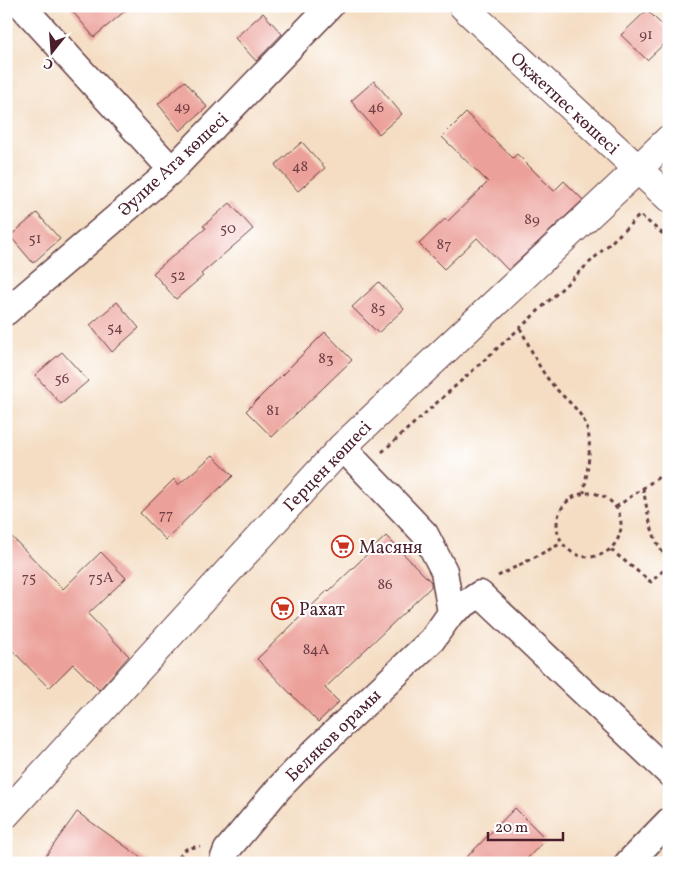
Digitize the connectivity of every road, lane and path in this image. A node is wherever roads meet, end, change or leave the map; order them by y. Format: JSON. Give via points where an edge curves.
{"nodes":[{"id":1,"x":22,"y":6,"type":"edge"},
{"id":2,"x":330,"y":6,"type":"edge"},
{"id":3,"x":463,"y":6,"type":"edge"},
{"id":4,"x":669,"y":139,"type":"edge"},
{"id":5,"x":172,"y":170,"type":"junction"},
{"id":6,"x":637,"y":170,"type":"junction"},
{"id":7,"x":669,"y":198,"type":"edge"},
{"id":8,"x":669,"y":239,"type":"edge"},
{"id":9,"x":6,"y":312,"type":"edge"},
{"id":10,"x":520,"y":328,"type":"junction"},
{"id":11,"x":342,"y":447,"type":"junction"},
{"id":12,"x":363,"y":469,"type":"junction"},
{"id":13,"x":669,"y":470,"type":"edge"},
{"id":14,"x":643,"y":488,"type":"junction"},
{"id":15,"x":584,"y":493,"type":"junction"},
{"id":16,"x":616,"y":507,"type":"junction"},
{"id":17,"x":562,"y":543,"type":"junction"},
{"id":18,"x":611,"y":550,"type":"junction"},
{"id":19,"x":669,"y":563,"type":"edge"},
{"id":20,"x":480,"y":594,"type":"junction"},
{"id":21,"x":451,"y":613,"type":"junction"},
{"id":22,"x":669,"y":773,"type":"edge"},
{"id":23,"x":6,"y":814,"type":"edge"},
{"id":24,"x":669,"y":821,"type":"edge"},
{"id":25,"x":222,"y":863,"type":"edge"},
{"id":26,"x":628,"y":863,"type":"edge"}],
"edges":[{"from":1,"to":5,"type":"street"},
{"from":2,"to":5,"type":"street","name":"Әулие Ата көшесі"},
{"from":3,"to":6,"type":"street","name":"Оқжетпес көшесі"},
{"from":4,"to":6,"type":"street","name":"Герцен көшесі"},
{"from":5,"to":9,"type":"street","name":"Әулие Ата көшесі"},
{"from":6,"to":7,"type":"street","name":"Оқжетпес көшесі"},
{"from":6,"to":11,"type":"street","name":"Герцен көшесі"},
{"from":8,"to":10,"type":"path","via":[[640,215]]},
{"from":10,"to":12,"type":"path"},
{"from":10,"to":15,"type":"path","via":[[546,377],[576,408],[587,428],[589,444]]},
{"from":11,"to":12,"type":"street"},
{"from":11,"to":23,"type":"street","name":"Герцен көшесі"},
{"from":12,"to":21,"type":"street","via":[[425,534],[444,570]]},
{"from":13,"to":14,"type":"path"},
{"from":14,"to":16,"type":"path"},
{"from":14,"to":19,"type":"path","via":[[653,536]]},
{"from":15,"to":16,"type":"path","via":[[596,493]]},
{"from":15,"to":17,"type":"path","via":[[572,498],[557,519]]},
{"from":16,"to":18,"type":"path","via":[[622,521],[620,537]]},
{"from":17,"to":18,"type":"path","via":[[572,553],[585,557],[599,556]]},
{"from":17,"to":20,"type":"path","via":[[499,576]]},
{"from":18,"to":19,"type":"path","via":[[652,582]]},
{"from":20,"to":21,"type":"street"},
{"from":20,"to":22,"type":"street"},
{"from":21,"to":25,"type":"street","name":"Беляков орамы","via":[[432,640],[279,788],[227,850]]},
{"from":24,"to":26,"type":"street"}]}
